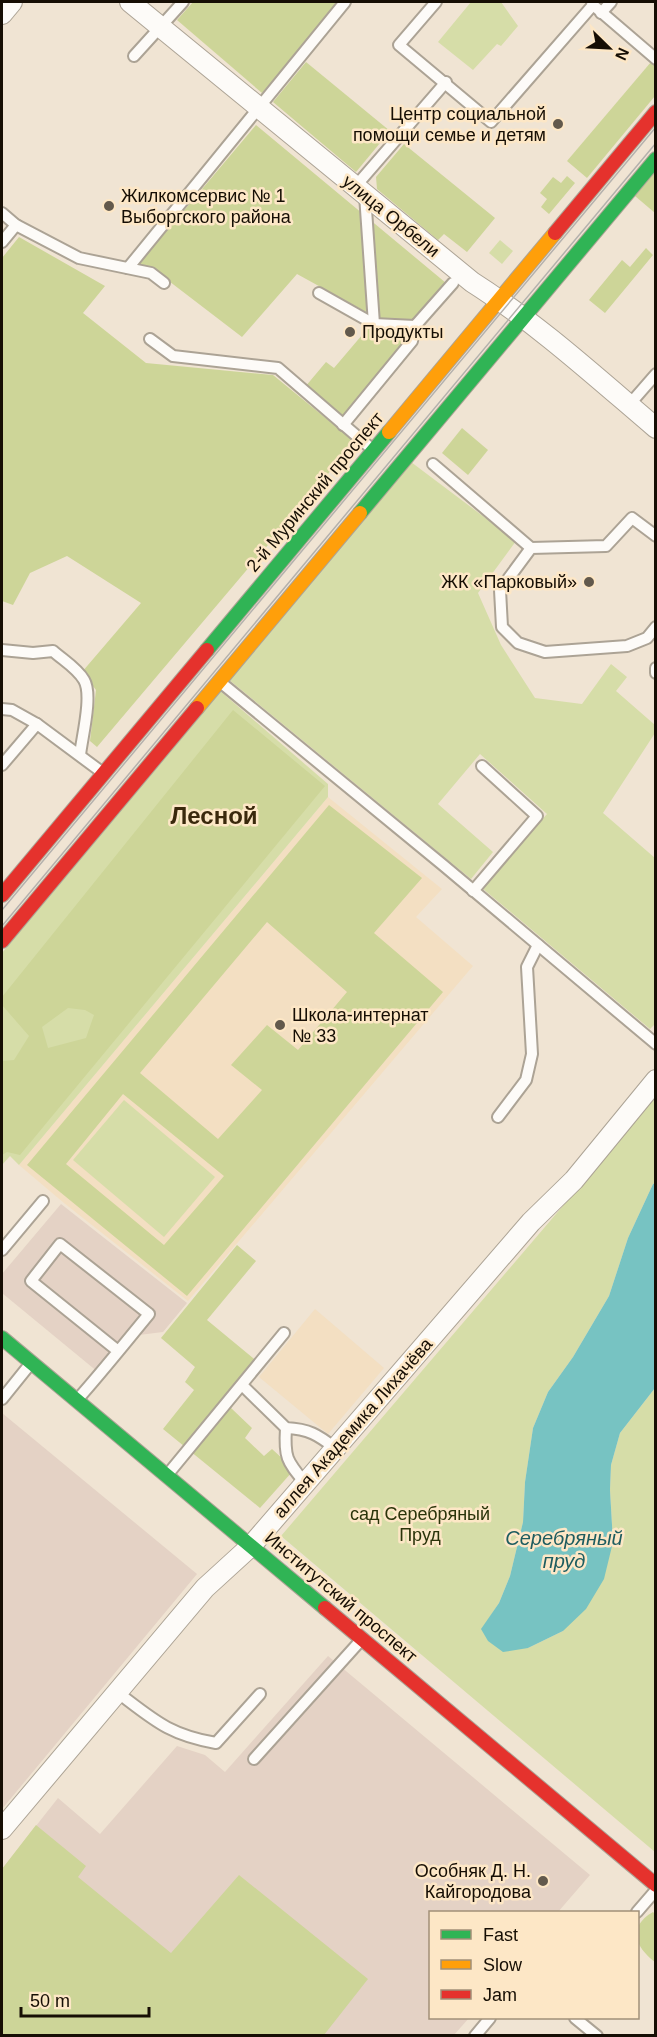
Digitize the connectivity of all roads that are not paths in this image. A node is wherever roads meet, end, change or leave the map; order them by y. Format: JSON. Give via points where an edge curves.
{"nodes":[{"id":1,"x":12,"y":2,"type":"edge"},
{"id":2,"x":130,"y":2,"type":"edge"},
{"id":3,"x":183,"y":2,"type":"edge"},
{"id":4,"x":345,"y":2,"type":"edge"},
{"id":5,"x":436,"y":2,"type":"edge"},
{"id":6,"x":610,"y":2,"type":"edge"},
{"id":7,"x":595,"y":6,"type":"edge"},
{"id":8,"x":2,"y":14,"type":"edge"},
{"id":9,"x":161,"y":28,"type":"junction"},
{"id":10,"x":134,"y":56,"type":"dead end"},
{"id":11,"x":656,"y":59,"type":"edge"},
{"id":12,"x":446,"y":82,"type":"junction"},
{"id":13,"x":259,"y":108,"type":"junction"},
{"id":14,"x":656,"y":112,"type":"edge"},
{"id":15,"x":656,"y":159,"type":"edge"},
{"id":16,"x":360,"y":191,"type":"junction"},
{"id":17,"x":2,"y":213,"type":"edge"},
{"id":18,"x":16,"y":225,"type":"junction"},
{"id":19,"x":2,"y":242,"type":"edge"},
{"id":20,"x":129,"y":268,"type":"junction"},
{"id":21,"x":164,"y":283,"type":"dead end"},
{"id":22,"x":453,"y":283,"type":"dead end"},
{"id":23,"x":320,"y":293,"type":"dead end"},
{"id":24,"x":499,"y":299,"type":"junction"},
{"id":25,"x":523,"y":317,"type":"junction"},
{"id":26,"x":374,"y":324,"type":"junction"},
{"id":27,"x":415,"y":326,"type":"junction"},
{"id":28,"x":150,"y":339,"type":"dead end"},
{"id":29,"x":656,"y":374,"type":"edge"},
{"id":30,"x":629,"y":405,"type":"junction"},
{"id":31,"x":343,"y":425,"type":"junction"},
{"id":32,"x":656,"y":428,"type":"edge"},
{"id":33,"x":373,"y":450,"type":"junction"},
{"id":34,"x":433,"y":464,"type":"dead end"},
{"id":35,"x":656,"y":536,"type":"edge"},
{"id":36,"x":531,"y":548,"type":"junction"},
{"id":37,"x":656,"y":627,"type":"edge"},
{"id":38,"x":2,"y":650,"type":"edge"},
{"id":39,"x":656,"y":668,"type":"edge"},
{"id":40,"x":656,"y":673,"type":"edge"},
{"id":41,"x":219,"y":680,"type":"junction"},
{"id":42,"x":2,"y":709,"type":"edge"},
{"id":43,"x":37,"y":724,"type":"junction"},
{"id":44,"x":80,"y":755,"type":"junction"},
{"id":45,"x":2,"y":765,"type":"edge"},
{"id":46,"x":482,"y":766,"type":"dead end"},
{"id":47,"x":104,"y":773,"type":"junction"},
{"id":48,"x":473,"y":891,"type":"junction"},
{"id":49,"x":2,"y":895,"type":"edge"},
{"id":50,"x":2,"y":941,"type":"edge"},
{"id":51,"x":538,"y":945,"type":"junction"},
{"id":52,"x":656,"y":1044,"type":"edge"},
{"id":53,"x":656,"y":1080,"type":"edge"},
{"id":54,"x":498,"y":1118,"type":"dead end"},
{"id":55,"x":43,"y":1201,"type":"dead end"},
{"id":56,"x":2,"y":1250,"type":"edge"},
{"id":57,"x":284,"y":1333,"type":"dead end"},
{"id":58,"x":2,"y":1338,"type":"edge"},
{"id":59,"x":118,"y":1351,"type":"junction"},
{"id":60,"x":31,"y":1363,"type":"junction"},
{"id":61,"x":242,"y":1384,"type":"junction"},
{"id":62,"x":2,"y":1399,"type":"edge"},
{"id":63,"x":77,"y":1401,"type":"junction"},
{"id":64,"x":286,"y":1428,"type":"junction"},
{"id":65,"x":336,"y":1448,"type":"junction"},
{"id":66,"x":167,"y":1475,"type":"junction"},
{"id":67,"x":305,"y":1483,"type":"junction"},
{"id":68,"x":251,"y":1546,"type":"junction"},
{"id":69,"x":362,"y":1639,"type":"junction"},
{"id":70,"x":117,"y":1692,"type":"junction"},
{"id":71,"x":260,"y":1694,"type":"dead end"},
{"id":72,"x":254,"y":1759,"type":"dead end"},
{"id":73,"x":2,"y":1829,"type":"edge"},
{"id":74,"x":656,"y":1885,"type":"edge"},
{"id":75,"x":656,"y":1890,"type":"edge"},
{"id":76,"x":639,"y":1911,"type":"edge"},
{"id":77,"x":489,"y":2019,"type":"edge"},
{"id":78,"x":576,"y":2019,"type":"edge"},
{"id":79,"x":476,"y":2036,"type":"edge"},
{"id":80,"x":597,"y":2036,"type":"edge"}],
"edges":[{"from":1,"to":8,"type":"street"},
{"from":2,"to":9,"type":"street","name":"улица Орбели"},
{"from":3,"to":9,"type":"lane"},
{"from":4,"to":13,"type":"lane"},
{"from":5,"to":12,"type":"lane","via":[[399,45]]},
{"from":6,"to":7,"type":"lane"},
{"from":7,"to":11,"type":"lane"},
{"from":7,"to":12,"type":"lane","via":[[491,122]]},
{"from":9,"to":10,"type":"lane"},
{"from":9,"to":13,"type":"street","name":"улица Орбели"},
{"from":12,"to":16,"type":"lane"},
{"from":13,"to":16,"type":"street","name":"улица Орбели"},
{"from":13,"to":20,"type":"lane"},
{"from":14,"to":24,"type":"main road","name":"2-й Муринский проспект"},
{"from":15,"to":25,"type":"main road"},
{"from":16,"to":24,"type":"street","name":"улица Орбели","via":[[472,282]]},
{"from":16,"to":26,"type":"lane"},
{"from":17,"to":18,"type":"lane"},
{"from":18,"to":19,"type":"lane"},
{"from":18,"to":20,"type":"lane","via":[[79,258]]},
{"from":20,"to":21,"type":"lane","via":[[151,273]]},
{"from":22,"to":27,"type":"lane"},
{"from":23,"to":26,"type":"lane"},
{"from":24,"to":25,"type":"street","name":"улица Орбели"},
{"from":24,"to":33,"type":"main road","name":"2-й Муринский проспект"},
{"from":25,"to":30,"type":"street","name":"улица Орбели"},
{"from":25,"to":41,"type":"main road"},
{"from":26,"to":27,"type":"lane"},
{"from":27,"to":31,"type":"lane","via":[[412,341]]},
{"from":28,"to":31,"type":"lane","via":[[173,357],[278,368]]},
{"from":29,"to":30,"type":"lane"},
{"from":30,"to":32,"type":"street","name":"улица Орбели"},
{"from":31,"to":33,"type":"lane"},
{"from":33,"to":47,"type":"main road","name":"2-й Муринский проспект"},
{"from":34,"to":36,"type":"lane"},
{"from":35,"to":36,"type":"lane","via":[[632,518],[606,546]]},
{"from":36,"to":37,"type":"lane","via":[[500,590],[502,627],[518,643],[545,652],[627,646],[647,638]]},
{"from":38,"to":44,"type":"lane","via":[[53,651],[85,681],[88,692]]},
{"from":39,"to":40,"type":"lane"},
{"from":41,"to":48,"type":"lane"},
{"from":41,"to":50,"type":"main road"},
{"from":42,"to":43,"type":"lane","via":[[12,710]]},
{"from":43,"to":44,"type":"lane"},
{"from":43,"to":45,"type":"lane"},
{"from":44,"to":47,"type":"lane"},
{"from":46,"to":48,"type":"lane","via":[[537,816]]},
{"from":47,"to":49,"type":"main road","name":"2-й Муринский проспект"},
{"from":48,"to":51,"type":"lane"},
{"from":51,"to":52,"type":"lane"},
{"from":51,"to":54,"type":"lane","via":[[527,967],[532,1054],[526,1080]]},
{"from":53,"to":65,"type":"street","name":"аллея Академика Лихачёва","via":[[574,1180],[531,1222]]},
{"from":55,"to":56,"type":"lane"},
{"from":57,"to":61,"type":"lane"},
{"from":58,"to":60,"type":"main road","name":"Институтский проспект"},
{"from":59,"to":59,"type":"lane","via":[[148,1314],[60,1244],[30,1281]]},
{"from":59,"to":63,"type":"lane"},
{"from":60,"to":62,"type":"lane"},
{"from":60,"to":63,"type":"main road","name":"Институтский проспект"},
{"from":61,"to":64,"type":"lane"},
{"from":61,"to":66,"type":"lane"},
{"from":63,"to":66,"type":"main road","name":"Институтский проспект"},
{"from":64,"to":65,"type":"lane","via":[[316,1434]]},
{"from":64,"to":67,"type":"lane","via":[[285,1450],[290,1465]]},
{"from":65,"to":67,"type":"street","name":"аллея Академика Лихачёва"},
{"from":66,"to":68,"type":"main road","name":"Институтский проспект"},
{"from":67,"to":68,"type":"street","name":"аллея Академика Лихачёва"},
{"from":68,"to":69,"type":"main road","name":"Институтский проспект"},
{"from":68,"to":70,"type":"street","name":"аллея Академика Лихачёва","via":[[204,1588]]},
{"from":69,"to":72,"type":"lane"},
{"from":69,"to":74,"type":"main road","name":"Институтский проспект"},
{"from":70,"to":71,"type":"lane","via":[[164,1727],[216,1743]]},
{"from":70,"to":73,"type":"street","name":"аллея Академика Лихачёва"},
{"from":75,"to":76,"type":"lane"},
{"from":77,"to":79,"type":"lane"},
{"from":78,"to":80,"type":"lane"}]}
